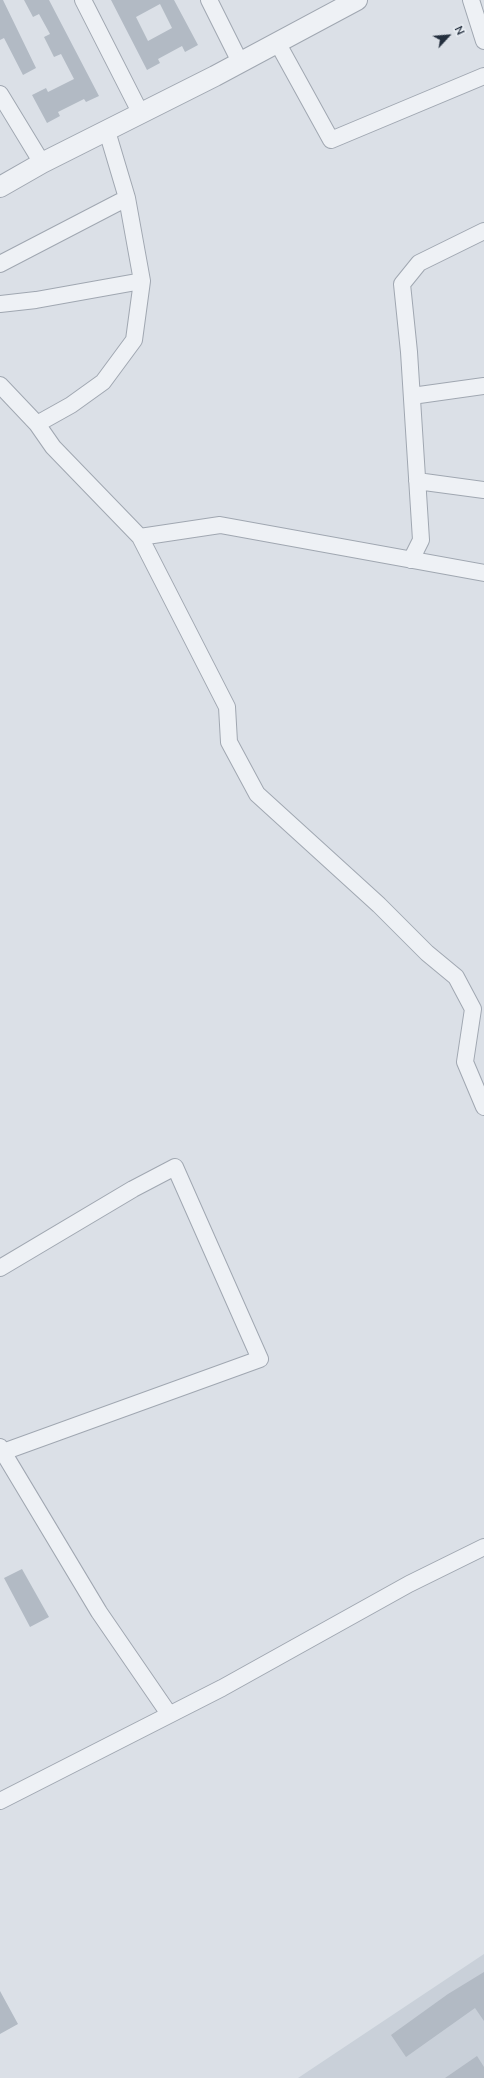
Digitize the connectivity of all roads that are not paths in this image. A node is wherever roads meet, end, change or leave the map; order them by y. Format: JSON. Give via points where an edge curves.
{"nodes":[{"id":1,"x":83,"y":0,"type":"edge"},
{"id":2,"x":209,"y":0,"type":"edge"},
{"id":3,"x":357,"y":0,"type":"edge"},
{"id":4,"x":472,"y":0,"type":"edge"},
{"id":5,"x":484,"y":41,"type":"edge"},
{"id":6,"x":277,"y":42,"type":"junction"},
{"id":7,"x":240,"y":62,"type":"junction"},
{"id":8,"x":484,"y":76,"type":"edge"},
{"id":9,"x":0,"y":94,"type":"edge"},
{"id":10,"x":141,"y":114,"type":"junction"},
{"id":11,"x":107,"y":131,"type":"junction"},
{"id":12,"x":42,"y":163,"type":"junction"},
{"id":13,"x":0,"y":187,"type":"edge"},
{"id":14,"x":127,"y":198,"type":"junction"},
{"id":15,"x":484,"y":231,"type":"edge"},
{"id":16,"x":0,"y":264,"type":"edge"},
{"id":17,"x":142,"y":281,"type":"junction"},
{"id":18,"x":0,"y":304,"type":"edge"},
{"id":19,"x":0,"y":385,"type":"edge"},
{"id":20,"x":484,"y":386,"type":"edge"},
{"id":21,"x":412,"y":396,"type":"junction"},
{"id":22,"x":37,"y":424,"type":"junction"},
{"id":23,"x":417,"y":481,"type":"junction"},
{"id":24,"x":484,"y":490,"type":"edge"},
{"id":25,"x":140,"y":537,"type":"junction"},
{"id":26,"x":411,"y":560,"type":"junction"},
{"id":27,"x":484,"y":573,"type":"edge"},
{"id":28,"x":484,"y":1107,"type":"edge"},
{"id":29,"x":0,"y":1268,"type":"edge"},
{"id":30,"x":1,"y":1449,"type":"edge"},
{"id":31,"x":484,"y":1547,"type":"edge"},
{"id":32,"x":169,"y":1714,"type":"junction"},
{"id":33,"x":0,"y":1801,"type":"edge"}],
"edges":[{"from":1,"to":10,"type":"street"},
{"from":2,"to":7,"type":"street"},
{"from":3,"to":6,"type":"street"},
{"from":4,"to":5,"type":"street"},
{"from":6,"to":7,"type":"street"},
{"from":6,"to":8,"type":"street","via":[[331,140]]},
{"from":7,"to":10,"type":"street"},
{"from":9,"to":12,"type":"street"},
{"from":10,"to":11,"type":"street"},
{"from":11,"to":12,"type":"street"},
{"from":11,"to":14,"type":"street"},
{"from":12,"to":13,"type":"street"},
{"from":14,"to":16,"type":"street"},
{"from":14,"to":17,"type":"street"},
{"from":15,"to":21,"type":"street","via":[[419,264],[402,284]]},
{"from":17,"to":18,"type":"street"},
{"from":17,"to":22,"type":"street","via":[[134,340],[103,382],[71,405]]},
{"from":19,"to":22,"type":"street"},
{"from":20,"to":21,"type":"street"},
{"from":21,"to":23,"type":"street"},
{"from":22,"to":25,"type":"street","via":[[53,447]]},
{"from":23,"to":24,"type":"street"},
{"from":23,"to":26,"type":"street","via":[[421,540]]},
{"from":25,"to":26,"type":"street","via":[[220,525]]},
{"from":25,"to":28,"type":"street","via":[[227,706],[229,742],[257,794],[379,905],[426,953],[456,977],[473,1009],[465,1062]]},
{"from":26,"to":27,"type":"street"},
{"from":29,"to":30,"type":"street","via":[[175,1167],[260,1358]]},
{"from":30,"to":32,"type":"street","via":[[99,1612]]},
{"from":31,"to":32,"type":"street","via":[[409,1584],[222,1688]]},
{"from":32,"to":33,"type":"street"}]}
